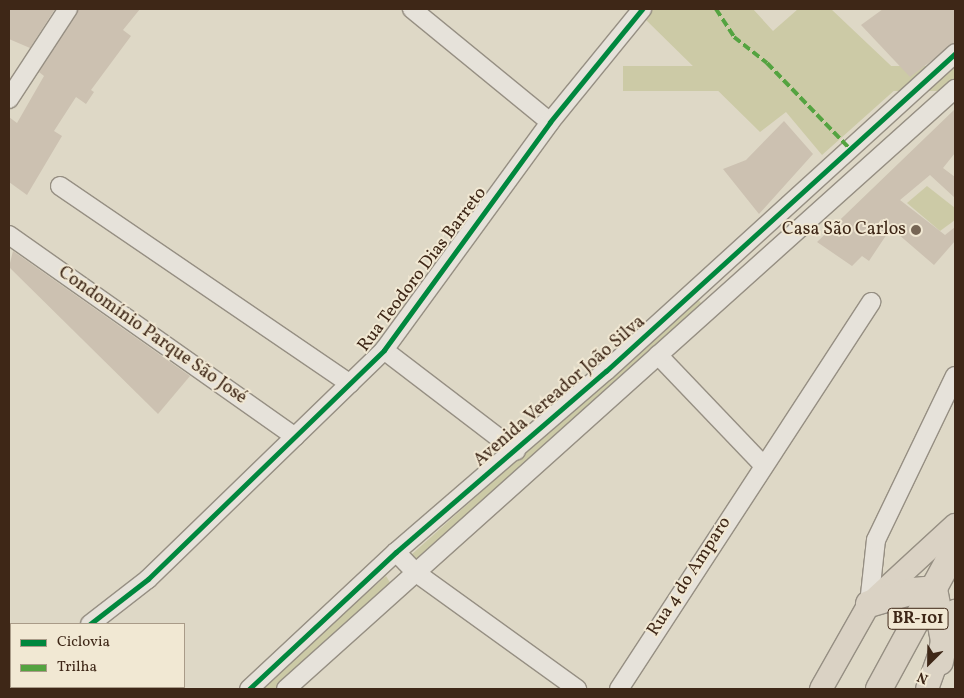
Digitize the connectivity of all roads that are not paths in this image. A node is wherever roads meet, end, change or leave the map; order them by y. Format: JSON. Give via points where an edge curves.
{"nodes":[{"id":1,"x":68,"y":9,"type":"edge"},
{"id":2,"x":412,"y":9,"type":"edge"},
{"id":3,"x":642,"y":9,"type":"edge"},
{"id":4,"x":955,"y":53,"type":"edge"},
{"id":5,"x":15,"y":80,"type":"edge"},
{"id":6,"x":955,"y":89,"type":"edge"},
{"id":7,"x":9,"y":99,"type":"edge"},
{"id":8,"x":550,"y":122,"type":"junction"},
{"id":9,"x":60,"y":186,"type":"dead end"},
{"id":10,"x":9,"y":235,"type":"edge"},
{"id":11,"x":690,"y":295,"type":"junction"},
{"id":12,"x":871,"y":302,"type":"dead end"},
{"id":13,"x":706,"y":312,"type":"junction"},
{"id":14,"x":384,"y":350,"type":"junction"},
{"id":15,"x":658,"y":355,"type":"junction"},
{"id":16,"x":955,"y":376,"type":"edge"},
{"id":17,"x":350,"y":384,"type":"junction"},
{"id":18,"x":294,"y":437,"type":"junction"},
{"id":19,"x":522,"y":446,"type":"junction"},
{"id":20,"x":543,"y":458,"type":"junction"},
{"id":21,"x":764,"y":466,"type":"junction"},
{"id":22,"x":955,"y":525,"type":"edge"},
{"id":23,"x":955,"y":549,"type":"edge"},
{"id":24,"x":396,"y":552,"type":"junction"},
{"id":25,"x":415,"y":572,"type":"junction"},
{"id":26,"x":934,"y":589,"type":"junction"},
{"id":27,"x":869,"y":604,"type":"junction"},
{"id":28,"x":955,"y":610,"type":"edge"},
{"id":29,"x":91,"y":623,"type":"edge"},
{"id":30,"x":940,"y":662,"type":"junction"},
{"id":31,"x":249,"y":689,"type":"edge"},
{"id":32,"x":286,"y":689,"type":"edge"},
{"id":33,"x":577,"y":689,"type":"edge"},
{"id":34,"x":619,"y":689,"type":"edge"},
{"id":35,"x":821,"y":689,"type":"edge"},
{"id":36,"x":878,"y":689,"type":"edge"},
{"id":37,"x":928,"y":689,"type":"edge"}],
"edges":[{"from":1,"to":5,"type":"street"},
{"from":2,"to":8,"type":"street"},
{"from":3,"to":8,"type":"street","name":"Rua Teodoro Dias Barreto"},
{"from":4,"to":11,"type":"street","name":"Avenida Vereador João Silva"},
{"from":5,"to":7,"type":"street"},
{"from":6,"to":13,"type":"street","name":"Avenida Vereador João Silva"},
{"from":8,"to":14,"type":"street","name":"Rua Teodoro Dias Barreto"},
{"from":9,"to":17,"type":"street"},
{"from":10,"to":18,"type":"street","name":"Condomínio Parque São José"},
{"from":11,"to":13,"type":"street"},
{"from":11,"to":19,"type":"street","name":"Avenida Vereador João Silva"},
{"from":12,"to":21,"type":"street","name":"Rua 4 do Amparo"},
{"from":13,"to":15,"type":"street","name":"Avenida Vereador João Silva"},
{"from":14,"to":17,"type":"street","name":"Rua Teodoro Dias Barreto"},
{"from":14,"to":19,"type":"street"},
{"from":15,"to":20,"type":"street","name":"Avenida Vereador João Silva"},
{"from":15,"to":21,"type":"street"},
{"from":16,"to":27,"type":"street","via":[[876,540]]},
{"from":17,"to":18,"type":"street","name":"Rua Teodoro Dias Barreto"},
{"from":18,"to":29,"type":"street","name":"Rua Teodoro Dias Barreto","via":[[148,579]]},
{"from":19,"to":20,"type":"street"},
{"from":19,"to":24,"type":"street","name":"Avenida Vereador João Silva"},
{"from":20,"to":25,"type":"street","name":"Avenida Vereador João Silva"},
{"from":21,"to":34,"type":"street","name":"Rua 4 do Amparo"},
{"from":22,"to":27,"type":"main road"},
{"from":23,"to":26,"type":"highway","number":"BR-101"},
{"from":24,"to":25,"type":"street"},
{"from":24,"to":31,"type":"street","name":"Avenida Vereador João Silva"},
{"from":25,"to":32,"type":"street","name":"Avenida Vereador João Silva"},
{"from":25,"to":33,"type":"street"},
{"from":26,"to":27,"type":"highway","via":[[913,591]]},
{"from":26,"to":30,"type":"highway","via":[[944,640]]},
{"from":26,"to":36,"type":"highway","number":"BR-101"},
{"from":27,"to":35,"type":"main road"},
{"from":28,"to":30,"type":"main road"},
{"from":30,"to":37,"type":"main road"}]}
